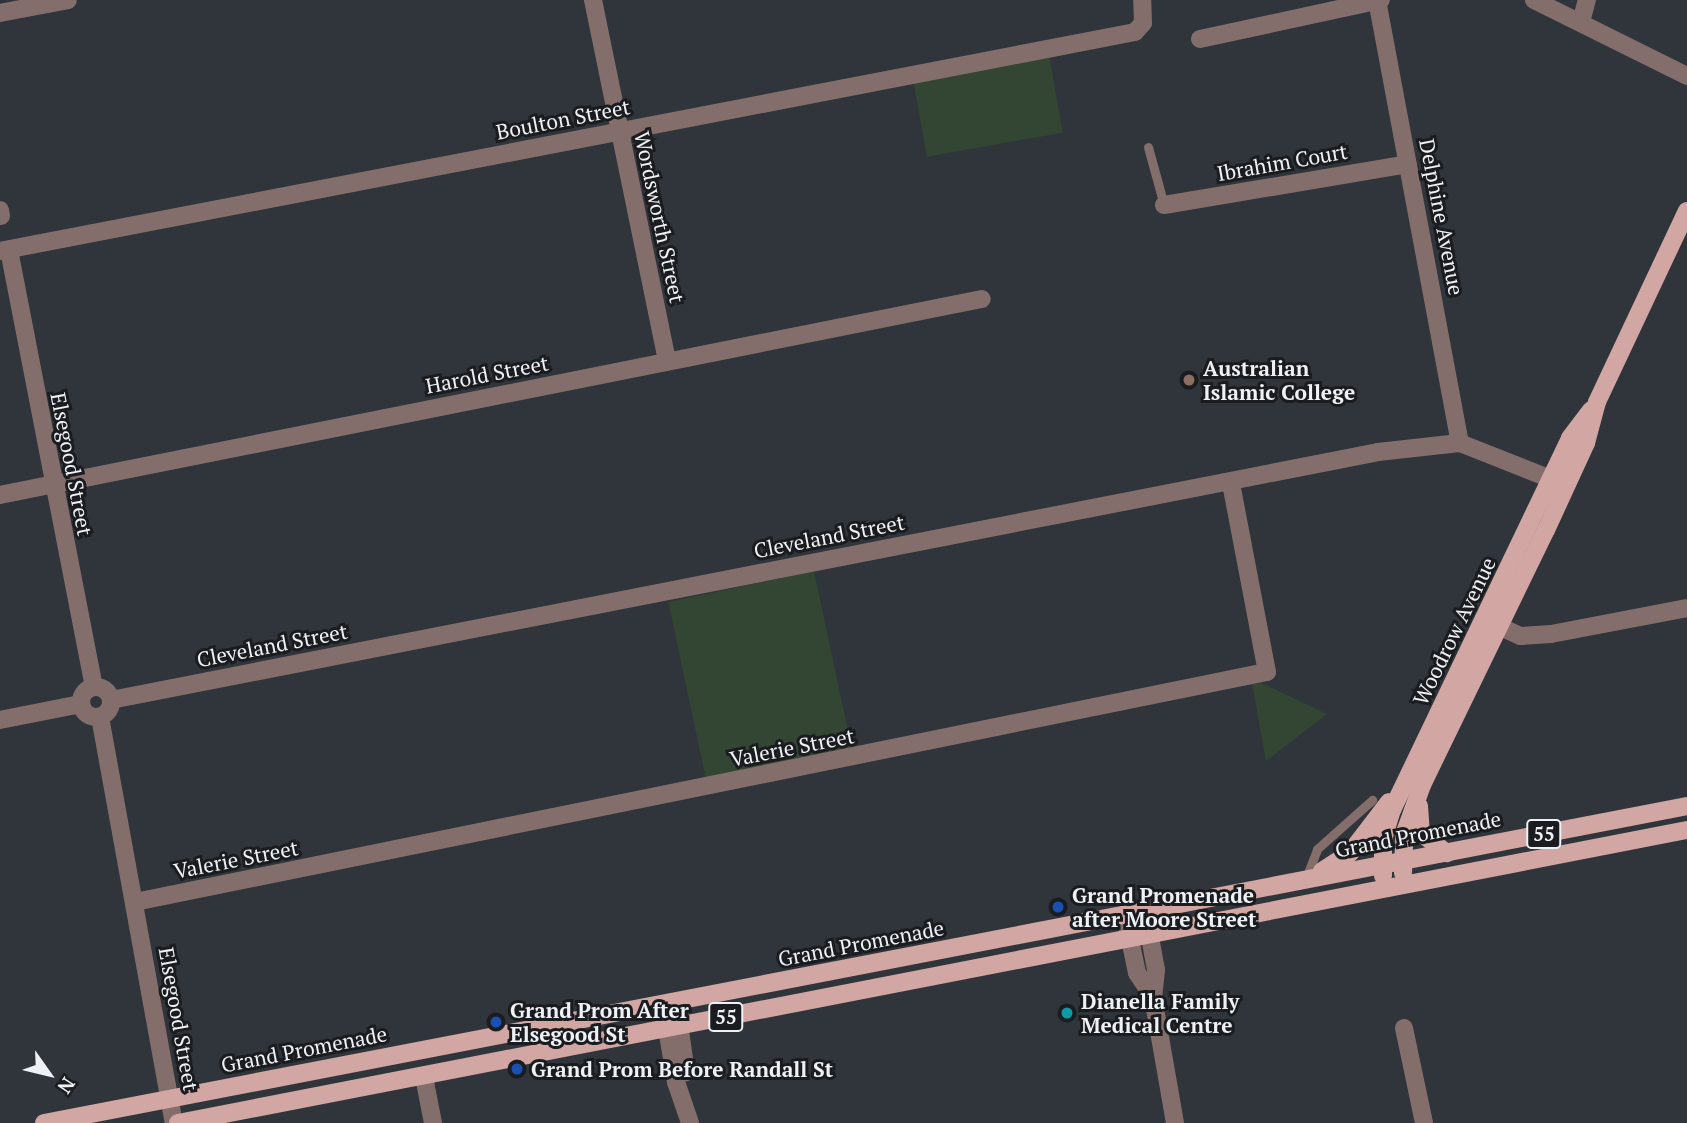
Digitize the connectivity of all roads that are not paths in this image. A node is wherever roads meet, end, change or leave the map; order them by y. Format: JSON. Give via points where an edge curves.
{"nodes":[{"id":1,"x":68,"y":0,"type":"edge"},
{"id":2,"x":593,"y":0,"type":"edge"},
{"id":3,"x":1142,"y":0,"type":"edge"},
{"id":4,"x":1379,"y":0,"type":"edge"},
{"id":5,"x":1534,"y":0,"type":"edge"},
{"id":6,"x":1587,"y":0,"type":"edge"},
{"id":7,"x":0,"y":13,"type":"edge"},
{"id":8,"x":1581,"y":22,"type":"junction"},
{"id":9,"x":1200,"y":39,"type":"dead end"},
{"id":10,"x":1687,"y":76,"type":"edge"},
{"id":11,"x":619,"y":131,"type":"junction"},
{"id":12,"x":1148,"y":147,"type":"dead end"},
{"id":13,"x":1408,"y":164,"type":"junction"},
{"id":14,"x":1164,"y":205,"type":"joint"},
{"id":15,"x":1687,"y":211,"type":"edge"},
{"id":16,"x":5,"y":251,"type":"edge"},
{"id":17,"x":982,"y":299,"type":"dead end"},
{"id":18,"x":667,"y":362,"type":"junction"},
{"id":19,"x":1597,"y":402,"type":"junction"},
{"id":20,"x":1460,"y":443,"type":"junction"},
{"id":21,"x":1551,"y":479,"type":"junction"},
{"id":22,"x":1231,"y":483,"type":"junction"},
{"id":23,"x":52,"y":484,"type":"junction"},
{"id":24,"x":0,"y":495,"type":"edge"},
{"id":25,"x":1687,"y":608,"type":"edge"},
{"id":26,"x":1495,"y":617,"type":"junction"},
{"id":27,"x":94,"y":687,"type":"junction"},
{"id":28,"x":111,"y":700,"type":"junction"},
{"id":29,"x":81,"y":704,"type":"junction"},
{"id":30,"x":100,"y":717,"type":"junction"},
{"id":31,"x":0,"y":720,"type":"edge"},
{"id":32,"x":1413,"y":768,"type":"junction"},
{"id":33,"x":1422,"y":785,"type":"junction"},
{"id":34,"x":1372,"y":800,"type":"dead end"},
{"id":35,"x":1687,"y":806,"type":"edge"},
{"id":36,"x":1687,"y":830,"type":"edge"},
{"id":37,"x":1447,"y":853,"type":"junction"},
{"id":38,"x":1401,"y":862,"type":"junction"},
{"id":39,"x":1382,"y":864,"type":"junction"},
{"id":40,"x":1306,"y":878,"type":"junction"},
{"id":41,"x":1404,"y":886,"type":"junction"},
{"id":42,"x":1384,"y":890,"type":"junction"},
{"id":43,"x":135,"y":902,"type":"junction"},
{"id":44,"x":1145,"y":910,"type":"junction"},
{"id":45,"x":1125,"y":915,"type":"junction"},
{"id":46,"x":1151,"y":934,"type":"junction"},
{"id":47,"x":1130,"y":938,"type":"junction"},
{"id":48,"x":1153,"y":997,"type":"junction"},
{"id":49,"x":669,"y":1004,"type":"junction"},
{"id":50,"x":673,"y":1028,"type":"junction"},
{"id":51,"x":1404,"y":1028,"type":"dead end"},
{"id":52,"x":424,"y":1077,"type":"junction"},
{"id":53,"x":170,"y":1098,"type":"junction"},
{"id":54,"x":44,"y":1123,"type":"edge"},
{"id":55,"x":176,"y":1123,"type":"edge"},
{"id":56,"x":433,"y":1123,"type":"edge"},
{"id":57,"x":690,"y":1123,"type":"edge"},
{"id":58,"x":1175,"y":1123,"type":"edge"},
{"id":59,"x":1424,"y":1123,"type":"edge"}],
"edges":[{"from":1,"to":7,"type":"street"},
{"from":2,"to":11,"type":"street","name":"Wordsworth Street"},
{"from":3,"to":11,"type":"street","name":"Boulton Street","via":[[1143,23],[1135,32]]},
{"from":4,"to":9,"type":"street"},
{"from":4,"to":13,"type":"street","name":"Delphine Avenue"},
{"from":5,"to":8,"type":"street"},
{"from":6,"to":8,"type":"street"},
{"from":8,"to":10,"type":"street"},
{"from":11,"to":16,"type":"street","name":"Boulton Street"},
{"from":11,"to":18,"type":"street","name":"Wordsworth Street"},
{"from":12,"to":14,"type":"lane"},
{"from":13,"to":14,"type":"street","name":"Ibrahim Court"},
{"from":13,"to":20,"type":"street","name":"Delphine Avenue"},
{"from":15,"to":19,"type":"main road","name":"Woodrow Avenue"},
{"from":16,"to":23,"type":"street","name":"Elsegood Street"},
{"from":17,"to":18,"type":"street","name":"Harold Street"},
{"from":18,"to":23,"type":"street","name":"Harold Street"},
{"from":19,"to":21,"type":"main road","name":"Woodrow Avenue","via":[[1570,438]]},
{"from":19,"to":26,"type":"main road","name":"Woodrow Avenue","via":[[1586,443]]},
{"from":20,"to":21,"type":"street","name":"Cleveland Street"},
{"from":20,"to":22,"type":"street","name":"Cleveland Street","via":[[1378,452]]},
{"from":21,"to":26,"type":"main road","name":"Woodrow Avenue"},
{"from":22,"to":28,"type":"street","name":"Cleveland Street"},
{"from":22,"to":43,"type":"street","name":"Valerie Street","via":[[1267,672]]},
{"from":23,"to":24,"type":"street","name":"Harold Street"},
{"from":23,"to":27,"type":"street","name":"Elsegood Street"},
{"from":25,"to":26,"type":"street","via":[[1537,634]]},
{"from":26,"to":32,"type":"main road","name":"Woodrow Avenue"},
{"from":26,"to":33,"type":"main road","name":"Woodrow Avenue"},
{"from":27,"to":28,"type":"street","via":[[106,690]]},
{"from":27,"to":29,"type":"street","via":[[84,693]]},
{"from":28,"to":30,"type":"street","via":[[109,710]]},
{"from":29,"to":30,"type":"street","via":[[88,715]]},
{"from":29,"to":31,"type":"street"},
{"from":30,"to":43,"type":"street","name":"Elsegood Street"},
{"from":32,"to":39,"type":"main road","name":"Woodrow Avenue","via":[[1392,810],[1383,839]]},
{"from":32,"to":40,"type":"main road","via":[[1350,853]]},
{"from":33,"to":37,"type":"main road","via":[[1418,829]]},
{"from":33,"to":38,"type":"main road","name":"Woodrow Avenue","via":[[1406,824]]},
{"from":34,"to":40,"type":"lane","via":[[1317,849]]},
{"from":35,"to":37,"type":"main road","name":"Grand Promenade","number":"55"},
{"from":36,"to":41,"type":"main road","number":"55"},
{"from":37,"to":38,"type":"main road","name":"Grand Promenade","number":"55"},
{"from":38,"to":39,"type":"main road","name":"Grand Promenade","number":"55"},
{"from":38,"to":41,"type":"main road","name":"Woodrow Avenue"},
{"from":39,"to":40,"type":"main road","name":"Grand Promenade","number":"55"},
{"from":39,"to":42,"type":"main road","name":"Woodrow Avenue"},
{"from":40,"to":44,"type":"main road","name":"Grand Promenade","number":"55"},
{"from":41,"to":42,"type":"main road","number":"55"},
{"from":42,"to":46,"type":"main road","number":"55"},
{"from":43,"to":53,"type":"street","name":"Elsegood Street"},
{"from":44,"to":45,"type":"main road","name":"Grand Promenade","number":"55"},
{"from":44,"to":46,"type":"street"},
{"from":45,"to":47,"type":"street"},
{"from":45,"to":49,"type":"main road","name":"Grand Promenade","number":"55"},
{"from":46,"to":47,"type":"main road","number":"55"},
{"from":46,"to":48,"type":"street","via":[[1156,970]]},
{"from":47,"to":48,"type":"street","via":[[1137,973]]},
{"from":47,"to":50,"type":"main road","number":"55"},
{"from":48,"to":58,"type":"street"},
{"from":49,"to":50,"type":"street"},
{"from":49,"to":53,"type":"main road","name":"Grand Promenade","number":"55"},
{"from":50,"to":52,"type":"main road","number":"55"},
{"from":50,"to":57,"type":"street","via":[[686,1077],[684,1096]]},
{"from":51,"to":59,"type":"street"},
{"from":52,"to":55,"type":"main road","number":"55"},
{"from":52,"to":56,"type":"street"},
{"from":53,"to":54,"type":"main road","name":"Grand Promenade","number":"55"},
{"from":53,"to":55,"type":"street","name":"Elsegood Street"}]}
